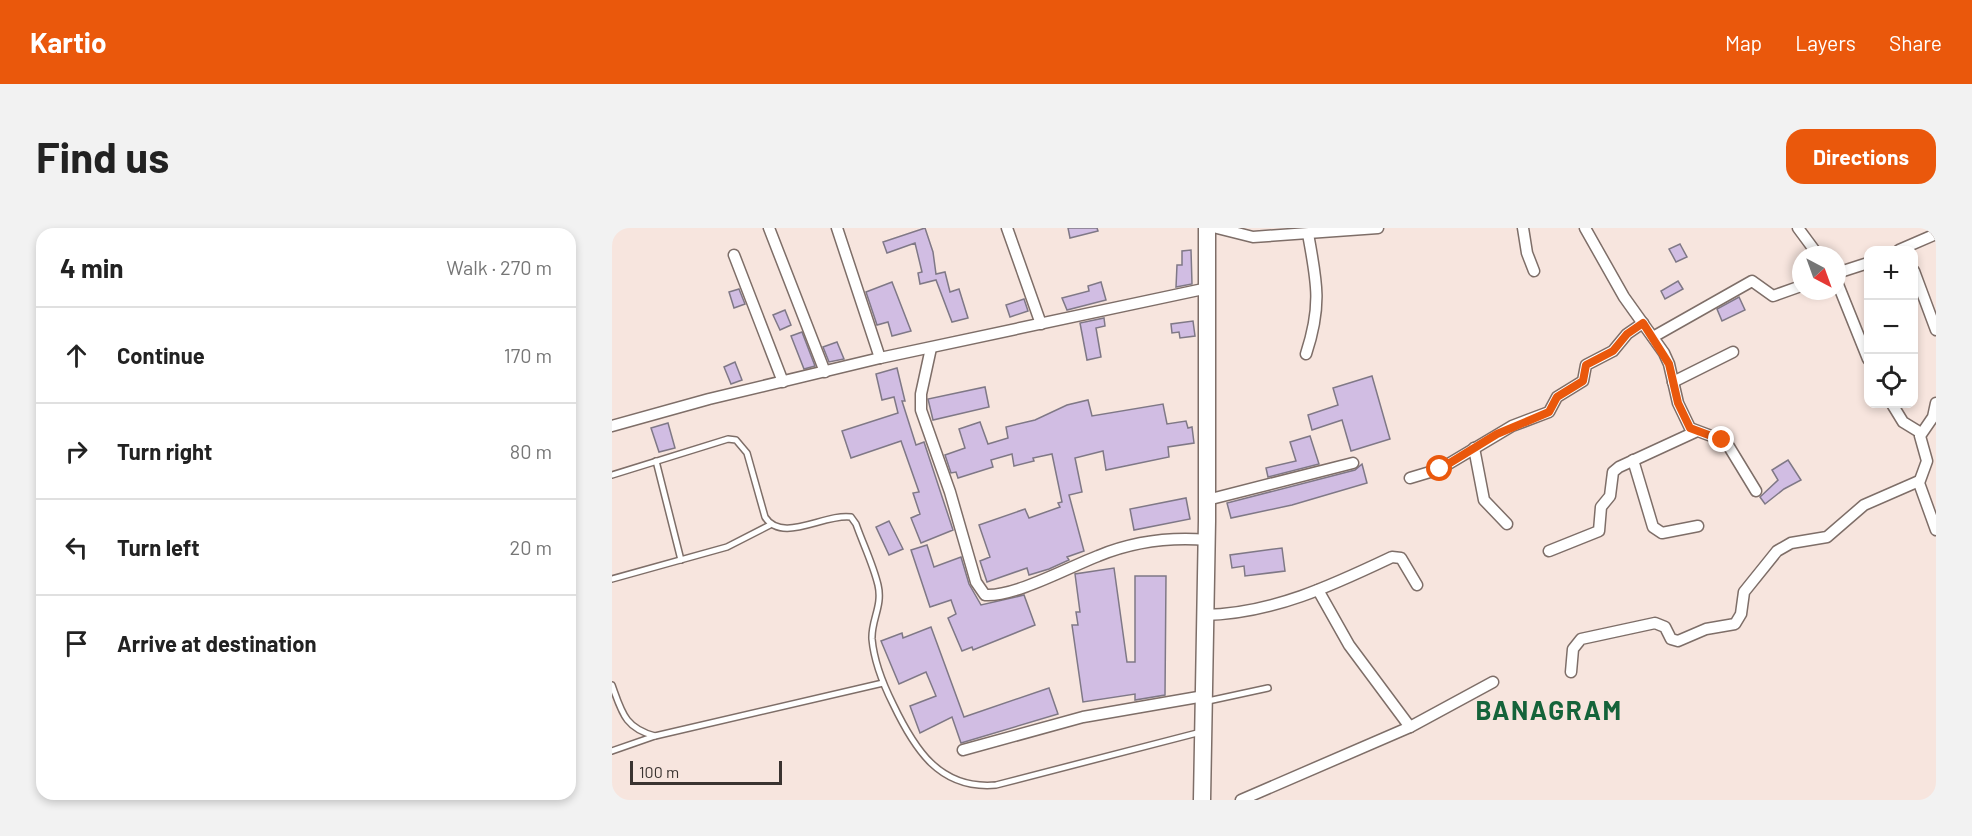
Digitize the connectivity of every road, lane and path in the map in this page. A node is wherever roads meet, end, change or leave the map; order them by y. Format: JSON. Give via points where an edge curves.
{"nodes":[{"id":1,"x":769,"y":228,"type":"edge"},
{"id":2,"x":837,"y":228,"type":"edge"},
{"id":3,"x":1007,"y":228,"type":"edge"},
{"id":4,"x":1207,"y":228,"type":"edge"},
{"id":5,"x":1217,"y":228,"type":"edge"},
{"id":6,"x":1378,"y":228,"type":"edge"},
{"id":7,"x":1523,"y":228,"type":"edge"},
{"id":8,"x":1585,"y":228,"type":"edge"},
{"id":9,"x":1797,"y":228,"type":"edge"},
{"id":10,"x":1308,"y":234,"type":"junction"},
{"id":11,"x":1936,"y":234,"type":"edge"},
{"id":12,"x":1811,"y":246,"type":"edge"},
{"id":13,"x":1911,"y":246,"type":"edge"},
{"id":14,"x":734,"y":255,"type":"dead end"},
{"id":15,"x":1864,"y":265,"type":"edge"},
{"id":16,"x":1846,"y":270,"type":"edge"},
{"id":17,"x":1534,"y":271,"type":"dead end"},
{"id":18,"x":1918,"y":282,"type":"edge"},
{"id":19,"x":1208,"y":288,"type":"junction"},
{"id":20,"x":1792,"y":289,"type":"edge"},
{"id":21,"x":1844,"y":300,"type":"edge"},
{"id":22,"x":1643,"y":323,"type":"junction"},
{"id":23,"x":1041,"y":324,"type":"junction"},
{"id":24,"x":1936,"y":330,"type":"edge"},
{"id":25,"x":1653,"y":337,"type":"junction"},
{"id":26,"x":931,"y":348,"type":"junction"},
{"id":27,"x":1733,"y":352,"type":"dead end"},
{"id":28,"x":1306,"y":354,"type":"dead end"},
{"id":29,"x":1867,"y":354,"type":"edge"},
{"id":30,"x":880,"y":358,"type":"junction"},
{"id":31,"x":825,"y":372,"type":"junction"},
{"id":32,"x":783,"y":382,"type":"junction"},
{"id":33,"x":1673,"y":382,"type":"junction"},
{"id":34,"x":1936,"y":403,"type":"edge"},
{"id":35,"x":1894,"y":408,"type":"edge"},
{"id":36,"x":612,"y":426,"type":"edge"},
{"id":37,"x":1695,"y":432,"type":"junction"},
{"id":38,"x":1921,"y":433,"type":"junction"},
{"id":39,"x":1474,"y":448,"type":"junction"},
{"id":40,"x":1633,"y":460,"type":"junction"},
{"id":41,"x":656,"y":462,"type":"junction"},
{"id":42,"x":1353,"y":463,"type":"dead end"},
{"id":43,"x":1932,"y":464,"type":"edge"},
{"id":44,"x":612,"y":475,"type":"edge"},
{"id":45,"x":1410,"y":478,"type":"dead end"},
{"id":46,"x":1919,"y":482,"type":"junction"},
{"id":47,"x":1756,"y":491,"type":"dead end"},
{"id":48,"x":1207,"y":500,"type":"junction"},
{"id":49,"x":1507,"y":524,"type":"dead end"},
{"id":50,"x":770,"y":525,"type":"junction"},
{"id":51,"x":1698,"y":526,"type":"dead end"},
{"id":52,"x":1936,"y":530,"type":"edge"},
{"id":53,"x":1207,"y":540,"type":"junction"},
{"id":54,"x":1549,"y":551,"type":"dead end"},
{"id":55,"x":681,"y":560,"type":"junction"},
{"id":56,"x":612,"y":579,"type":"edge"},
{"id":57,"x":1417,"y":585,"type":"dead end"},
{"id":58,"x":1318,"y":590,"type":"junction"},
{"id":59,"x":1204,"y":615,"type":"junction"},
{"id":60,"x":1571,"y":672,"type":"dead end"},
{"id":61,"x":1493,"y":682,"type":"dead end"},
{"id":62,"x":883,"y":683,"type":"junction"},
{"id":63,"x":612,"y":685,"type":"edge"},
{"id":64,"x":1268,"y":688,"type":"dead end"},
{"id":65,"x":1204,"y":699,"type":"junction"},
{"id":66,"x":1410,"y":727,"type":"junction"},
{"id":67,"x":1203,"y":732,"type":"junction"},
{"id":68,"x":655,"y":736,"type":"junction"},
{"id":69,"x":963,"y":750,"type":"dead end"},
{"id":70,"x":612,"y":751,"type":"edge"},
{"id":71,"x":1202,"y":800,"type":"edge"},
{"id":72,"x":1241,"y":800,"type":"edge"}],
"edges":[{"from":1,"to":31,"type":"street"},
{"from":2,"to":30,"type":"street"},
{"from":3,"to":23,"type":"street"},
{"from":4,"to":19,"type":"main road"},
{"from":5,"to":10,"type":"street","via":[[1253,237]]},
{"from":6,"to":10,"type":"street"},
{"from":7,"to":17,"type":"street"},
{"from":8,"to":22,"type":"street"},
{"from":9,"to":12,"type":"street"},
{"from":10,"to":28,"type":"street","via":[[1317,286],[1317,317]]},
{"from":11,"to":13,"type":"street"},
{"from":14,"to":32,"type":"street"},
{"from":15,"to":16,"type":"street"},
{"from":18,"to":24,"type":"street"},
{"from":19,"to":23,"type":"street"},
{"from":19,"to":48,"type":"main road"},
{"from":20,"to":25,"type":"street","via":[[1773,296],[1752,281]]},
{"from":21,"to":29,"type":"street"},
{"from":22,"to":25,"type":"street"},
{"from":22,"to":39,"type":"street","via":[[1613,351],[1586,365],[1583,381],[1557,397],[1549,412],[1512,426]]},
{"from":23,"to":26,"type":"street"},
{"from":25,"to":33,"type":"street","via":[[1669,364]]},
{"from":26,"to":30,"type":"street"},
{"from":26,"to":53,"type":"street","via":[[921,410],[976,582],[986,595],[1031,584],[1119,549],[1169,540]]},
{"from":27,"to":33,"type":"street"},
{"from":30,"to":31,"type":"street"},
{"from":31,"to":32,"type":"street"},
{"from":32,"to":36,"type":"street"},
{"from":33,"to":37,"type":"street","via":[[1678,403]]},
{"from":34,"to":38,"type":"street","via":[[1934,417]]},
{"from":35,"to":38,"type":"street","via":[[1903,422]]},
{"from":37,"to":40,"type":"street"},
{"from":37,"to":47,"type":"street","via":[[1709,434],[1728,446]]},
{"from":38,"to":43,"type":"street"},
{"from":39,"to":45,"type":"street","via":[[1440,469]]},
{"from":39,"to":49,"type":"street","via":[[1484,500]]},
{"from":40,"to":51,"type":"street","via":[[1653,527],[1657,531]]},
{"from":40,"to":54,"type":"street","via":[[1612,472],[1610,496],[1601,507],[1599,531]]},
{"from":41,"to":44,"type":"lane"},
{"from":41,"to":50,"type":"lane","via":[[728,439],[736,440],[747,453]]},
{"from":41,"to":55,"type":"lane"},
{"from":42,"to":48,"type":"street"},
{"from":43,"to":46,"type":"street"},
{"from":46,"to":52,"type":"street"},
{"from":46,"to":60,"type":"street","via":[[1864,505],[1827,537],[1791,543],[1778,550],[1744,592],[1742,614],[1735,624],[1706,629],[1678,641],[1671,639],[1665,627],[1655,623],[1581,639],[1573,649]]},
{"from":48,"to":53,"type":"main road"},
{"from":50,"to":55,"type":"lane","via":[[727,547]]},
{"from":50,"to":62,"type":"lane","via":[[788,528],[841,516],[850,517],[856,524],[878,584],[879,611],[872,639]]},
{"from":53,"to":59,"type":"main road"},
{"from":55,"to":56,"type":"lane"},
{"from":57,"to":58,"type":"street","via":[[1401,558],[1392,557]]},
{"from":58,"to":59,"type":"street","via":[[1248,610]]},
{"from":58,"to":66,"type":"street","via":[[1349,645]]},
{"from":59,"to":65,"type":"main road"},
{"from":61,"to":66,"type":"street"},
{"from":62,"to":67,"type":"lane","via":[[917,750],[936,766],[970,784],[996,785]]},
{"from":62,"to":68,"type":"lane"},
{"from":63,"to":68,"type":"lane","via":[[621,712],[630,724]]},
{"from":64,"to":65,"type":"lane"},
{"from":65,"to":67,"type":"main road"},
{"from":65,"to":69,"type":"street","via":[[1083,717]]},
{"from":66,"to":72,"type":"street"},
{"from":67,"to":71,"type":"main road"},
{"from":68,"to":70,"type":"lane"}]}
